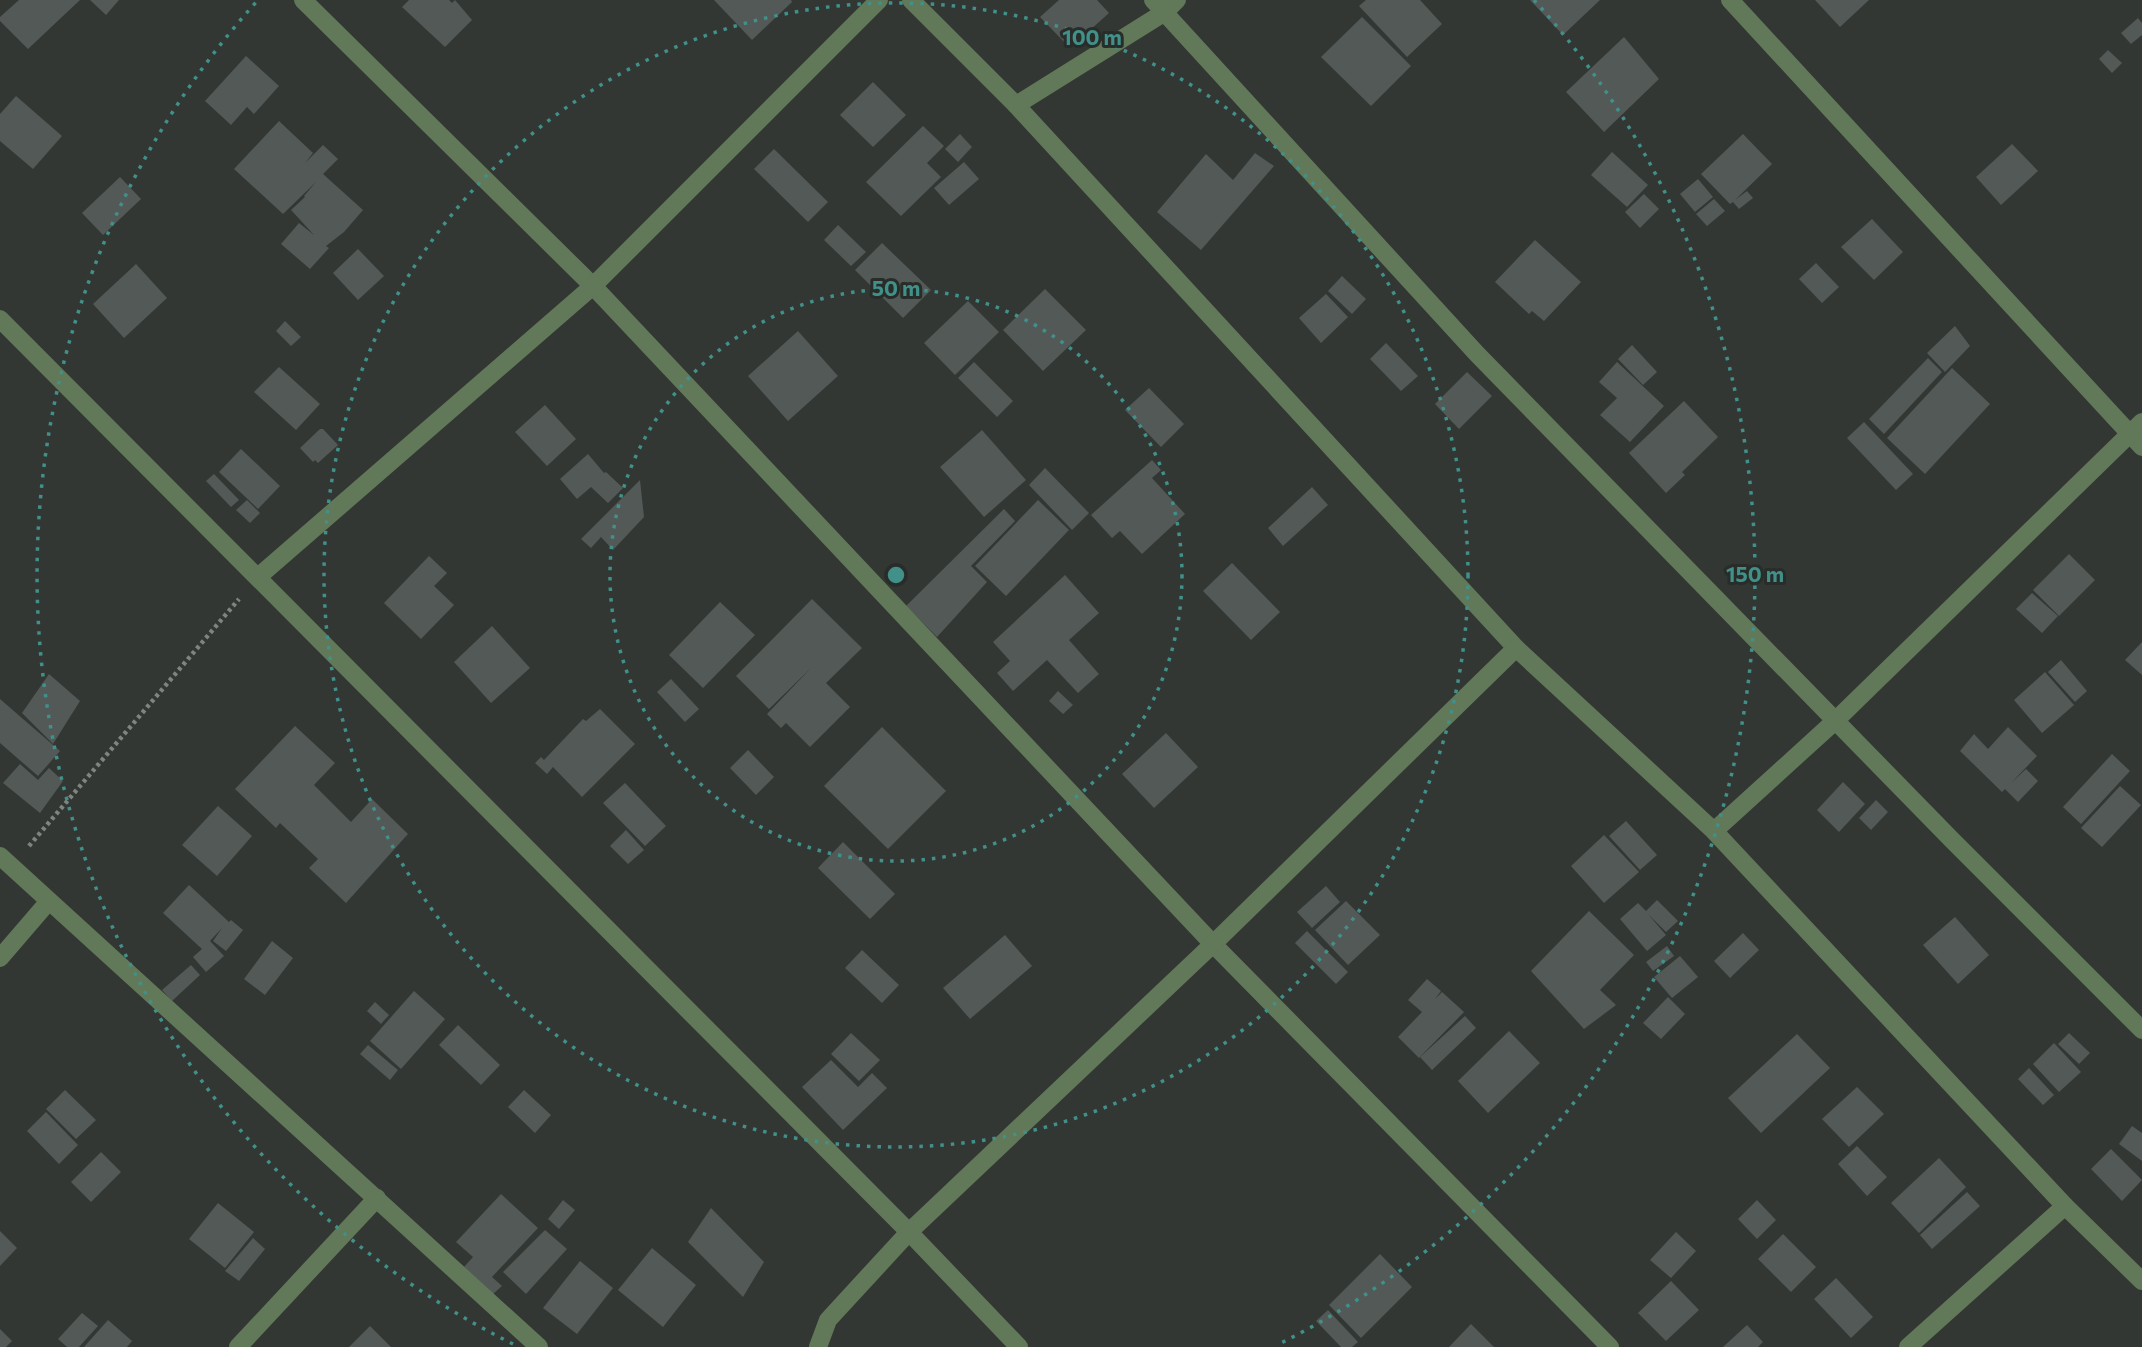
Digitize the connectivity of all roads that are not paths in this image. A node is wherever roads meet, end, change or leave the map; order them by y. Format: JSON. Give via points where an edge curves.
{"nodes":[{"id":1,"x":303,"y":0,"type":"edge"},
{"id":2,"x":879,"y":0,"type":"edge"},
{"id":3,"x":911,"y":0,"type":"edge"},
{"id":4,"x":1730,"y":0,"type":"edge"},
{"id":5,"x":1165,"y":4,"type":"edge"},
{"id":6,"x":1016,"y":105,"type":"junction"},
{"id":7,"x":593,"y":286,"type":"junction"},
{"id":8,"x":0,"y":319,"type":"edge"},
{"id":9,"x":2136,"y":428,"type":"edge"},
{"id":10,"x":2142,"y":447,"type":"edge"},
{"id":11,"x":258,"y":577,"type":"junction"},
{"id":12,"x":1516,"y":648,"type":"junction"},
{"id":13,"x":1835,"y":720,"type":"junction"},
{"id":14,"x":1714,"y":831,"type":"junction"},
{"id":15,"x":6,"y":862,"type":"edge"},
{"id":16,"x":49,"y":901,"type":"junction"},
{"id":17,"x":1213,"y":944,"type":"junction"},
{"id":18,"x":0,"y":958,"type":"edge"},
{"id":19,"x":2142,"y":1030,"type":"edge"},
{"id":20,"x":377,"y":1198,"type":"junction"},
{"id":21,"x":2065,"y":1206,"type":"junction"},
{"id":22,"x":909,"y":1232,"type":"junction"},
{"id":23,"x":2142,"y":1281,"type":"edge"},
{"id":24,"x":238,"y":1347,"type":"edge"},
{"id":25,"x":539,"y":1347,"type":"edge"},
{"id":26,"x":818,"y":1347,"type":"edge"},
{"id":27,"x":1019,"y":1347,"type":"edge"},
{"id":28,"x":1610,"y":1347,"type":"edge"},
{"id":29,"x":1908,"y":1347,"type":"edge"}],
"edges":[{"from":1,"to":7,"type":"street"},
{"from":2,"to":7,"type":"street"},
{"from":3,"to":6,"type":"street"},
{"from":4,"to":9,"type":"street"},
{"from":5,"to":6,"type":"street"},
{"from":5,"to":13,"type":"street","via":[[1477,354]]},
{"from":6,"to":12,"type":"street"},
{"from":7,"to":11,"type":"street"},
{"from":7,"to":17,"type":"street"},
{"from":8,"to":11,"type":"street"},
{"from":9,"to":10,"type":"street"},
{"from":9,"to":13,"type":"street"},
{"from":11,"to":22,"type":"street"},
{"from":12,"to":14,"type":"street"},
{"from":12,"to":17,"type":"street"},
{"from":13,"to":14,"type":"street"},
{"from":13,"to":19,"type":"street"},
{"from":14,"to":21,"type":"street"},
{"from":15,"to":16,"type":"street"},
{"from":16,"to":18,"type":"street"},
{"from":16,"to":20,"type":"street"},
{"from":17,"to":22,"type":"street"},
{"from":17,"to":28,"type":"street"},
{"from":20,"to":24,"type":"street"},
{"from":20,"to":25,"type":"street"},
{"from":21,"to":23,"type":"street"},
{"from":21,"to":29,"type":"street"},
{"from":22,"to":26,"type":"street","via":[[828,1320]]},
{"from":22,"to":27,"type":"street"}]}
